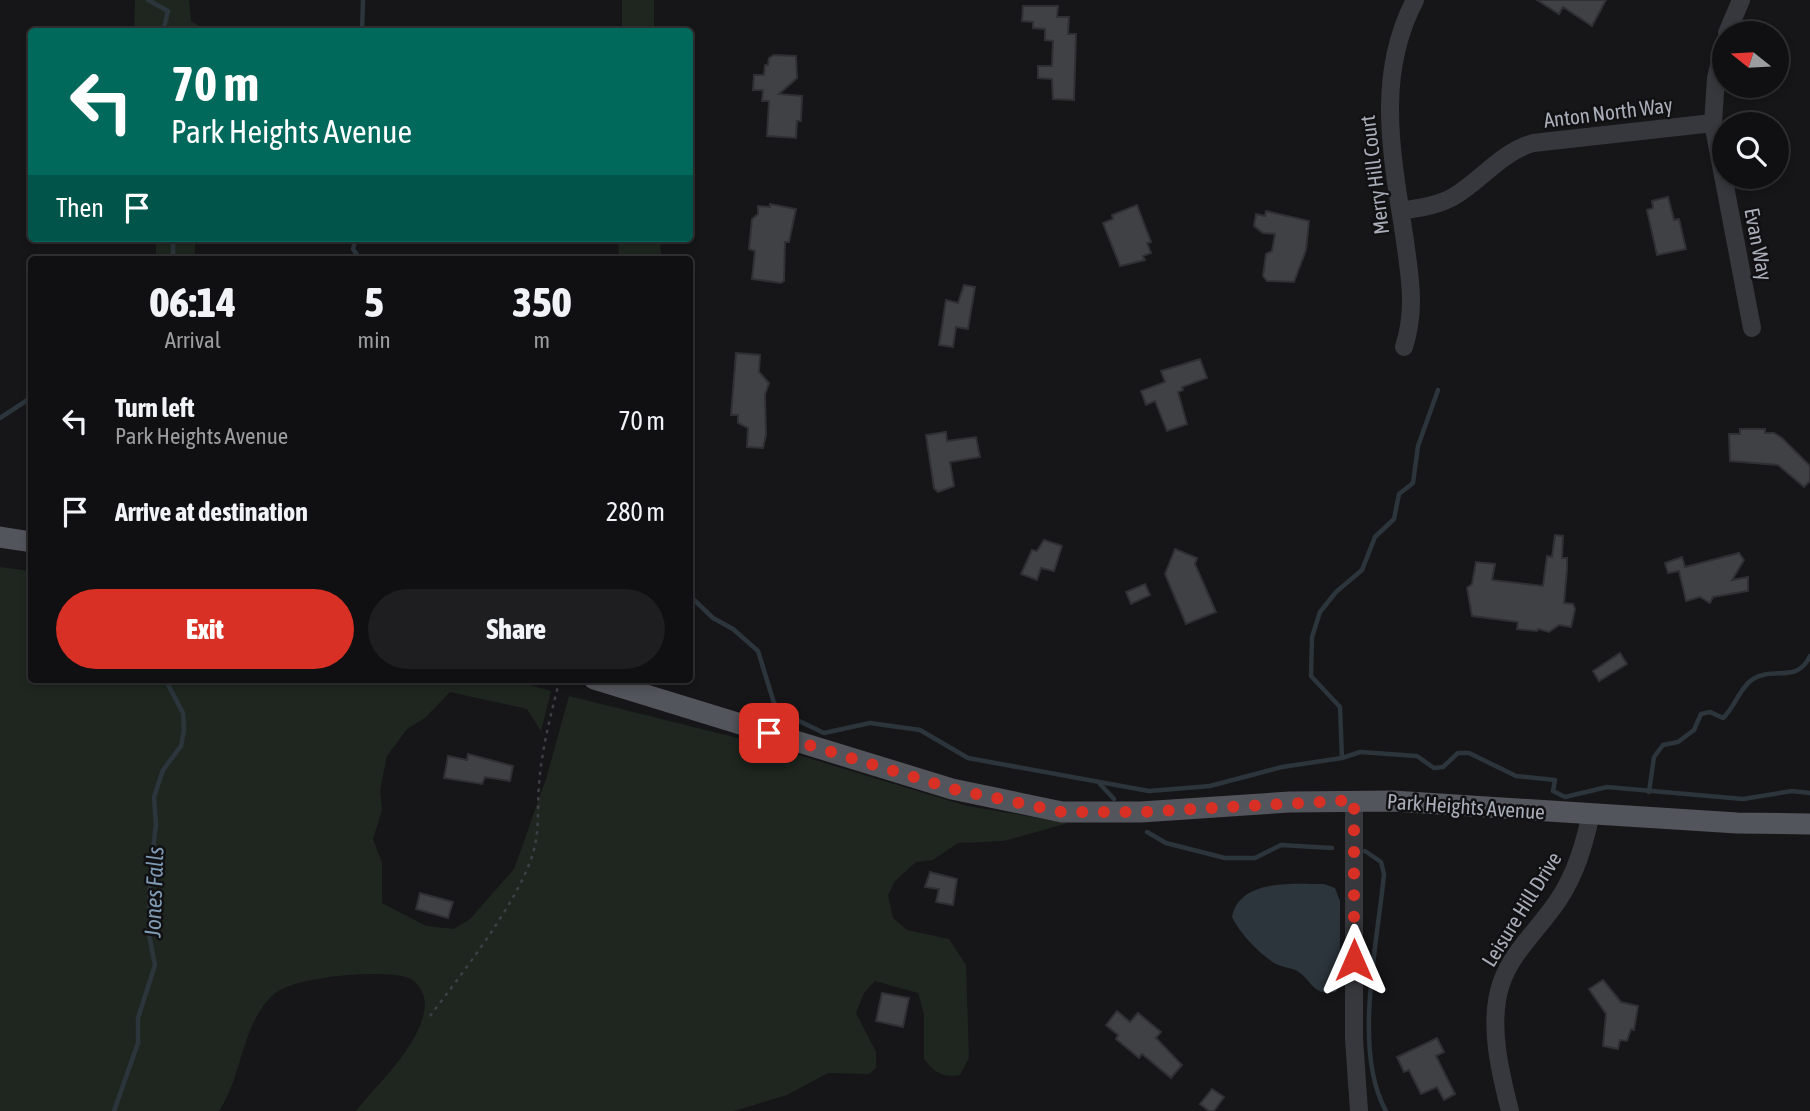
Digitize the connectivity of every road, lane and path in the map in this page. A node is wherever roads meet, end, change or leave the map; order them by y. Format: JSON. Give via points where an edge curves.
{"nodes":[{"id":1,"x":1415,"y":0,"type":"edge"},
{"id":2,"x":1741,"y":0,"type":"edge"},
{"id":3,"x":1732,"y":21,"type":"edge"},
{"id":4,"x":1712,"y":123,"type":"edge"},
{"id":5,"x":1726,"y":189,"type":"edge"},
{"id":6,"x":1401,"y":211,"type":"junction"},
{"id":7,"x":1752,"y":328,"type":"dead end"},
{"id":8,"x":1404,"y":346,"type":"dead end"},
{"id":9,"x":0,"y":537,"type":"edge"},
{"id":10,"x":28,"y":541,"type":"edge"},
{"id":11,"x":559,"y":683,"type":"edge"},
{"id":12,"x":607,"y":683,"type":"edge"},
{"id":13,"x":1354,"y":800,"type":"junction"},
{"id":14,"x":1591,"y":814,"type":"junction"},
{"id":15,"x":1810,"y":824,"type":"edge"},
{"id":16,"x":430,"y":1016,"type":"dead end"},
{"id":17,"x":1359,"y":1111,"type":"edge"},
{"id":18,"x":1510,"y":1111,"type":"edge"}],
"edges":[{"from":1,"to":6,"type":"street","name":"Merry Hill Court","via":[[1388,89],[1390,145]]},
{"from":2,"to":3,"type":"street"},
{"from":4,"to":6,"type":"street","name":"Anton North Way","via":[[1526,145],[1494,163],[1451,198]]},
{"from":5,"to":7,"type":"street","name":"Evan Way"},
{"from":6,"to":8,"type":"street","name":"Merry Hill Court","via":[[1413,292]]},
{"from":9,"to":10,"type":"main road"},
{"from":11,"to":16,"type":"path","via":[[548,726],[530,863]]},
{"from":12,"to":13,"type":"main road","name":"Park Heights Avenue","via":[[953,789],[1028,807],[1101,813]]},
{"from":13,"to":14,"type":"main road","name":"Park Heights Avenue"},
{"from":13,"to":17,"type":"street","via":[[1354,1040]]},
{"from":14,"to":15,"type":"main road","name":"Park Heights Avenue"},
{"from":14,"to":18,"type":"street","name":"Leisure Hill Drive","via":[[1573,873],[1510,964],[1501,985],[1496,1026]]}]}
